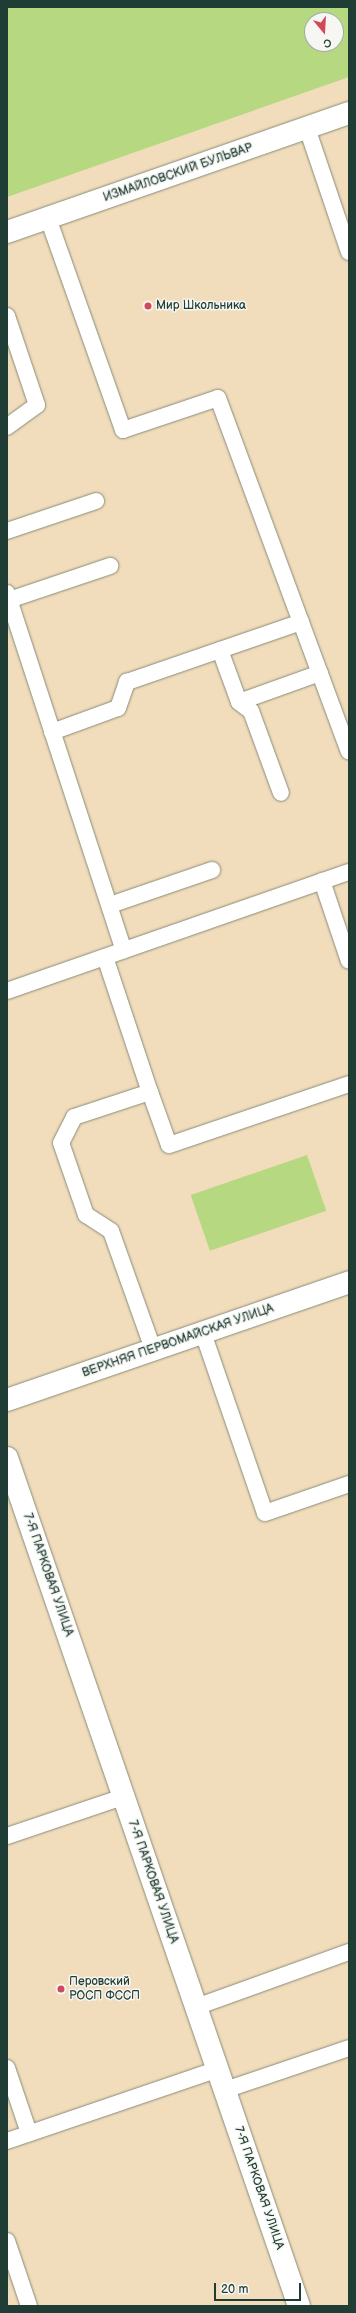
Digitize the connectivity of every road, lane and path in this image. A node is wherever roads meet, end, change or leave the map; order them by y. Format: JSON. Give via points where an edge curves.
{"nodes":[{"id":1,"x":349,"y":113,"type":"edge"},
{"id":2,"x":307,"y":128,"type":"junction"},
{"id":3,"x":48,"y":218,"type":"junction"},
{"id":4,"x":7,"y":232,"type":"edge"},
{"id":5,"x":349,"y":252,"type":"edge"},
{"id":6,"x":7,"y":316,"type":"edge"},
{"id":7,"x":7,"y":427,"type":"edge"},
{"id":8,"x":96,"y":501,"type":"dead end"},
{"id":9,"x":7,"y":531,"type":"edge"},
{"id":10,"x":110,"y":566,"type":"dead end"},
{"id":11,"x":8,"y":596,"type":"edge"},
{"id":12,"x":301,"y":622,"type":"junction"},
{"id":13,"x":220,"y":650,"type":"junction"},
{"id":14,"x":320,"y":673,"type":"junction"},
{"id":15,"x":239,"y":702,"type":"junction"},
{"id":16,"x":52,"y":732,"type":"junction"},
{"id":17,"x":349,"y":752,"type":"edge"},
{"id":18,"x":281,"y":793,"type":"dead end"},
{"id":19,"x":212,"y":870,"type":"dead end"},
{"id":20,"x":349,"y":872,"type":"edge"},
{"id":21,"x":322,"y":881,"type":"junction"},
{"id":22,"x":110,"y":905,"type":"junction"},
{"id":23,"x":124,"y":950,"type":"junction"},
{"id":24,"x":105,"y":957,"type":"junction"},
{"id":25,"x":349,"y":961,"type":"edge"},
{"id":26,"x":7,"y":991,"type":"edge"},
{"id":27,"x":349,"y":1084,"type":"edge"},
{"id":28,"x":150,"y":1092,"type":"junction"},
{"id":29,"x":349,"y":1282,"type":"edge"},
{"id":30,"x":203,"y":1333,"type":"junction"},
{"id":31,"x":153,"y":1349,"type":"junction"},
{"id":32,"x":7,"y":1400,"type":"edge"},
{"id":33,"x":7,"y":1458,"type":"edge"},
{"id":34,"x":349,"y":1484,"type":"edge"},
{"id":35,"x":123,"y":1797,"type":"junction"},
{"id":36,"x":7,"y":1836,"type":"edge"},
{"id":37,"x":349,"y":1952,"type":"edge"},
{"id":38,"x":196,"y":2007,"type":"junction"},
{"id":39,"x":349,"y":2048,"type":"edge"},
{"id":40,"x":7,"y":2068,"type":"edge"},
{"id":41,"x":218,"y":2069,"type":"junction"},
{"id":42,"x":225,"y":2090,"type":"junction"},
{"id":43,"x":29,"y":2134,"type":"junction"},
{"id":44,"x":7,"y":2141,"type":"edge"},
{"id":45,"x":7,"y":2241,"type":"edge"},
{"id":46,"x":29,"y":2306,"type":"edge"},
{"id":47,"x":299,"y":2306,"type":"edge"}],
"edges":[{"from":1,"to":2,"type":"street","name":"ИЗМАЙЛОВСКИЙ БУЛЬВАР"},
{"from":2,"to":3,"type":"street","name":"ИЗМАЙЛОВСКИЙ БУЛЬВАР"},
{"from":2,"to":5,"type":"lane"},
{"from":3,"to":4,"type":"street","name":"ИЗМАЙЛОВСКИЙ БУЛЬВАР"},
{"from":3,"to":12,"type":"lane","via":[[124,430],[218,398]]},
{"from":6,"to":7,"type":"lane","via":[[37,405]]},
{"from":8,"to":9,"type":"lane"},
{"from":10,"to":11,"type":"lane"},
{"from":11,"to":16,"type":"lane"},
{"from":12,"to":13,"type":"lane"},
{"from":12,"to":14,"type":"lane"},
{"from":13,"to":15,"type":"lane"},
{"from":13,"to":16,"type":"lane","via":[[127,682],[118,708]]},
{"from":14,"to":15,"type":"lane"},
{"from":14,"to":17,"type":"lane"},
{"from":15,"to":18,"type":"lane","via":[[251,712]]},
{"from":16,"to":22,"type":"lane"},
{"from":19,"to":22,"type":"lane"},
{"from":20,"to":21,"type":"lane"},
{"from":21,"to":23,"type":"lane"},
{"from":21,"to":25,"type":"lane"},
{"from":22,"to":23,"type":"lane"},
{"from":23,"to":24,"type":"lane"},
{"from":24,"to":26,"type":"lane"},
{"from":24,"to":28,"type":"lane"},
{"from":27,"to":28,"type":"lane","via":[[168,1145]]},
{"from":28,"to":31,"type":"lane","via":[[74,1117],[61,1143],[86,1215],[110,1231]]},
{"from":29,"to":30,"type":"street","name":"ВЕРХНЯЯ ПЕРВОМАЙСКАЯ УЛИЦА"},
{"from":30,"to":31,"type":"street","name":"ВЕРХНЯЯ ПЕРВОМАЙСКАЯ УЛИЦА"},
{"from":30,"to":34,"type":"lane","via":[[265,1513]]},
{"from":31,"to":32,"type":"street","name":"ВЕРХНЯЯ ПЕРВОМАЙСКАЯ УЛИЦА"},
{"from":33,"to":35,"type":"street","name":"7-Я ПАРКОВАЯ УЛИЦА"},
{"from":35,"to":36,"type":"lane"},
{"from":35,"to":38,"type":"street","name":"7-Я ПАРКОВАЯ УЛИЦА"},
{"from":37,"to":38,"type":"lane"},
{"from":38,"to":41,"type":"street","name":"7-Я ПАРКОВАЯ УЛИЦА"},
{"from":39,"to":42,"type":"lane"},
{"from":40,"to":43,"type":"lane"},
{"from":41,"to":42,"type":"street","name":"7-Я ПАРКОВАЯ УЛИЦА"},
{"from":41,"to":43,"type":"lane"},
{"from":42,"to":47,"type":"street","name":"7-Я ПАРКОВАЯ УЛИЦА"},
{"from":43,"to":44,"type":"lane"},
{"from":45,"to":46,"type":"lane"}]}
